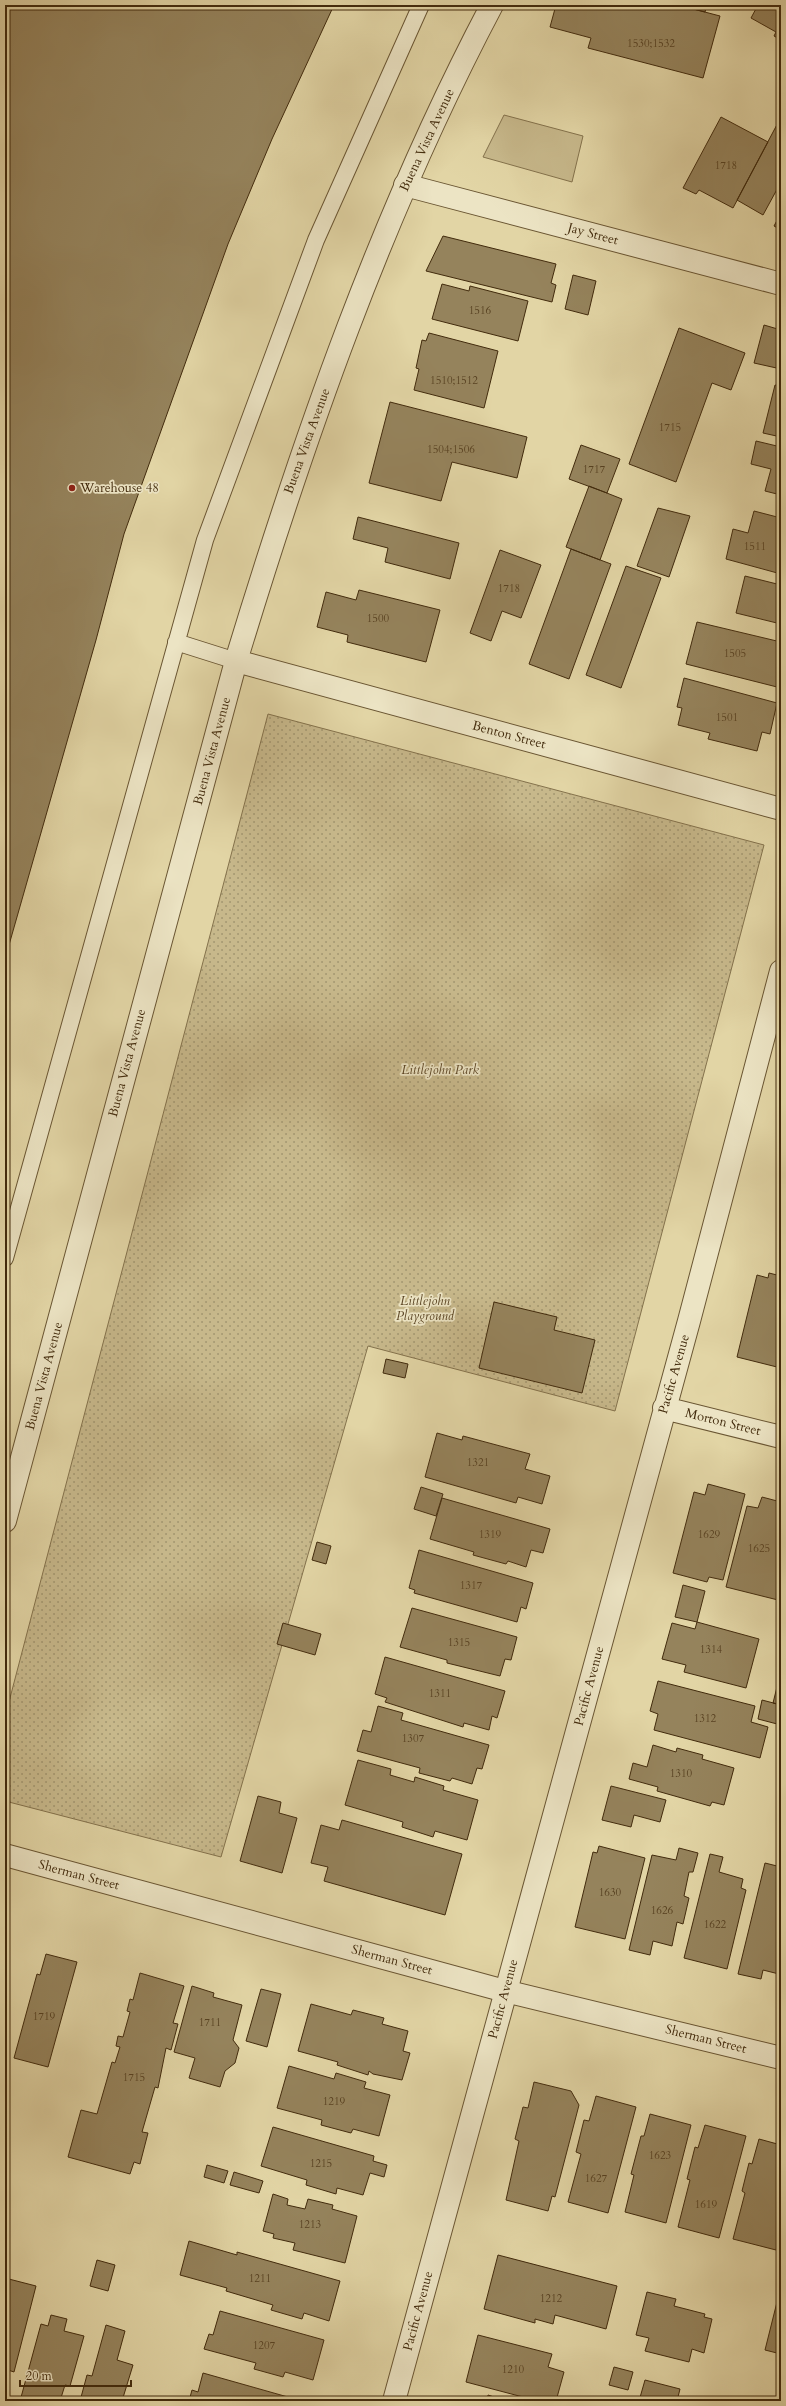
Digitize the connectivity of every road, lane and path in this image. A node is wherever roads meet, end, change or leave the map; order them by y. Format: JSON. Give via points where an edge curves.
{"nodes":[{"id":1,"x":422,"y":5,"type":"edge"},
{"id":2,"x":492,"y":5,"type":"edge"},
{"id":3,"x":405,"y":185,"type":"junction"},
{"id":4,"x":781,"y":284,"type":"edge"},
{"id":5,"x":176,"y":642,"type":"junction"},
{"id":6,"x":236,"y":661,"type":"junction"},
{"id":7,"x":781,"y":809,"type":"edge"},
{"id":8,"x":781,"y":971,"type":"edge"},
{"id":9,"x":5,"y":1258,"type":"edge"},
{"id":10,"x":664,"y":1408,"type":"junction"},
{"id":11,"x":781,"y":1437,"type":"edge"},
{"id":12,"x":5,"y":1522,"type":"edge"},
{"id":13,"x":5,"y":1855,"type":"edge"},
{"id":14,"x":506,"y":1991,"type":"junction"},
{"id":15,"x":781,"y":2058,"type":"edge"},
{"id":16,"x":394,"y":2401,"type":"edge"}],
"edges":[{"from":1,"to":5,"type":"lane","via":[[316,240],[205,540]]},
{"from":2,"to":3,"type":"street","name":"Buena Vista Avenue","via":[[467,52]]},
{"from":3,"to":4,"type":"street","name":"Jay Street"},
{"from":3,"to":6,"type":"street","name":"Buena Vista Avenue","via":[[355,310],[293,480]]},
{"from":5,"to":6,"type":"lane"},
{"from":5,"to":9,"type":"lane"},
{"from":6,"to":7,"type":"street","name":"Benton Street"},
{"from":6,"to":12,"type":"street","name":"Buena Vista Avenue"},
{"from":8,"to":10,"type":"street","name":"Pacific Avenue"},
{"from":10,"to":11,"type":"street","name":"Morton Street"},
{"from":10,"to":14,"type":"street","name":"Pacific Avenue"},
{"from":13,"to":14,"type":"street","name":"Sherman Street"},
{"from":14,"to":15,"type":"street","name":"Sherman Street"},
{"from":14,"to":16,"type":"street","name":"Pacific Avenue"}]}
